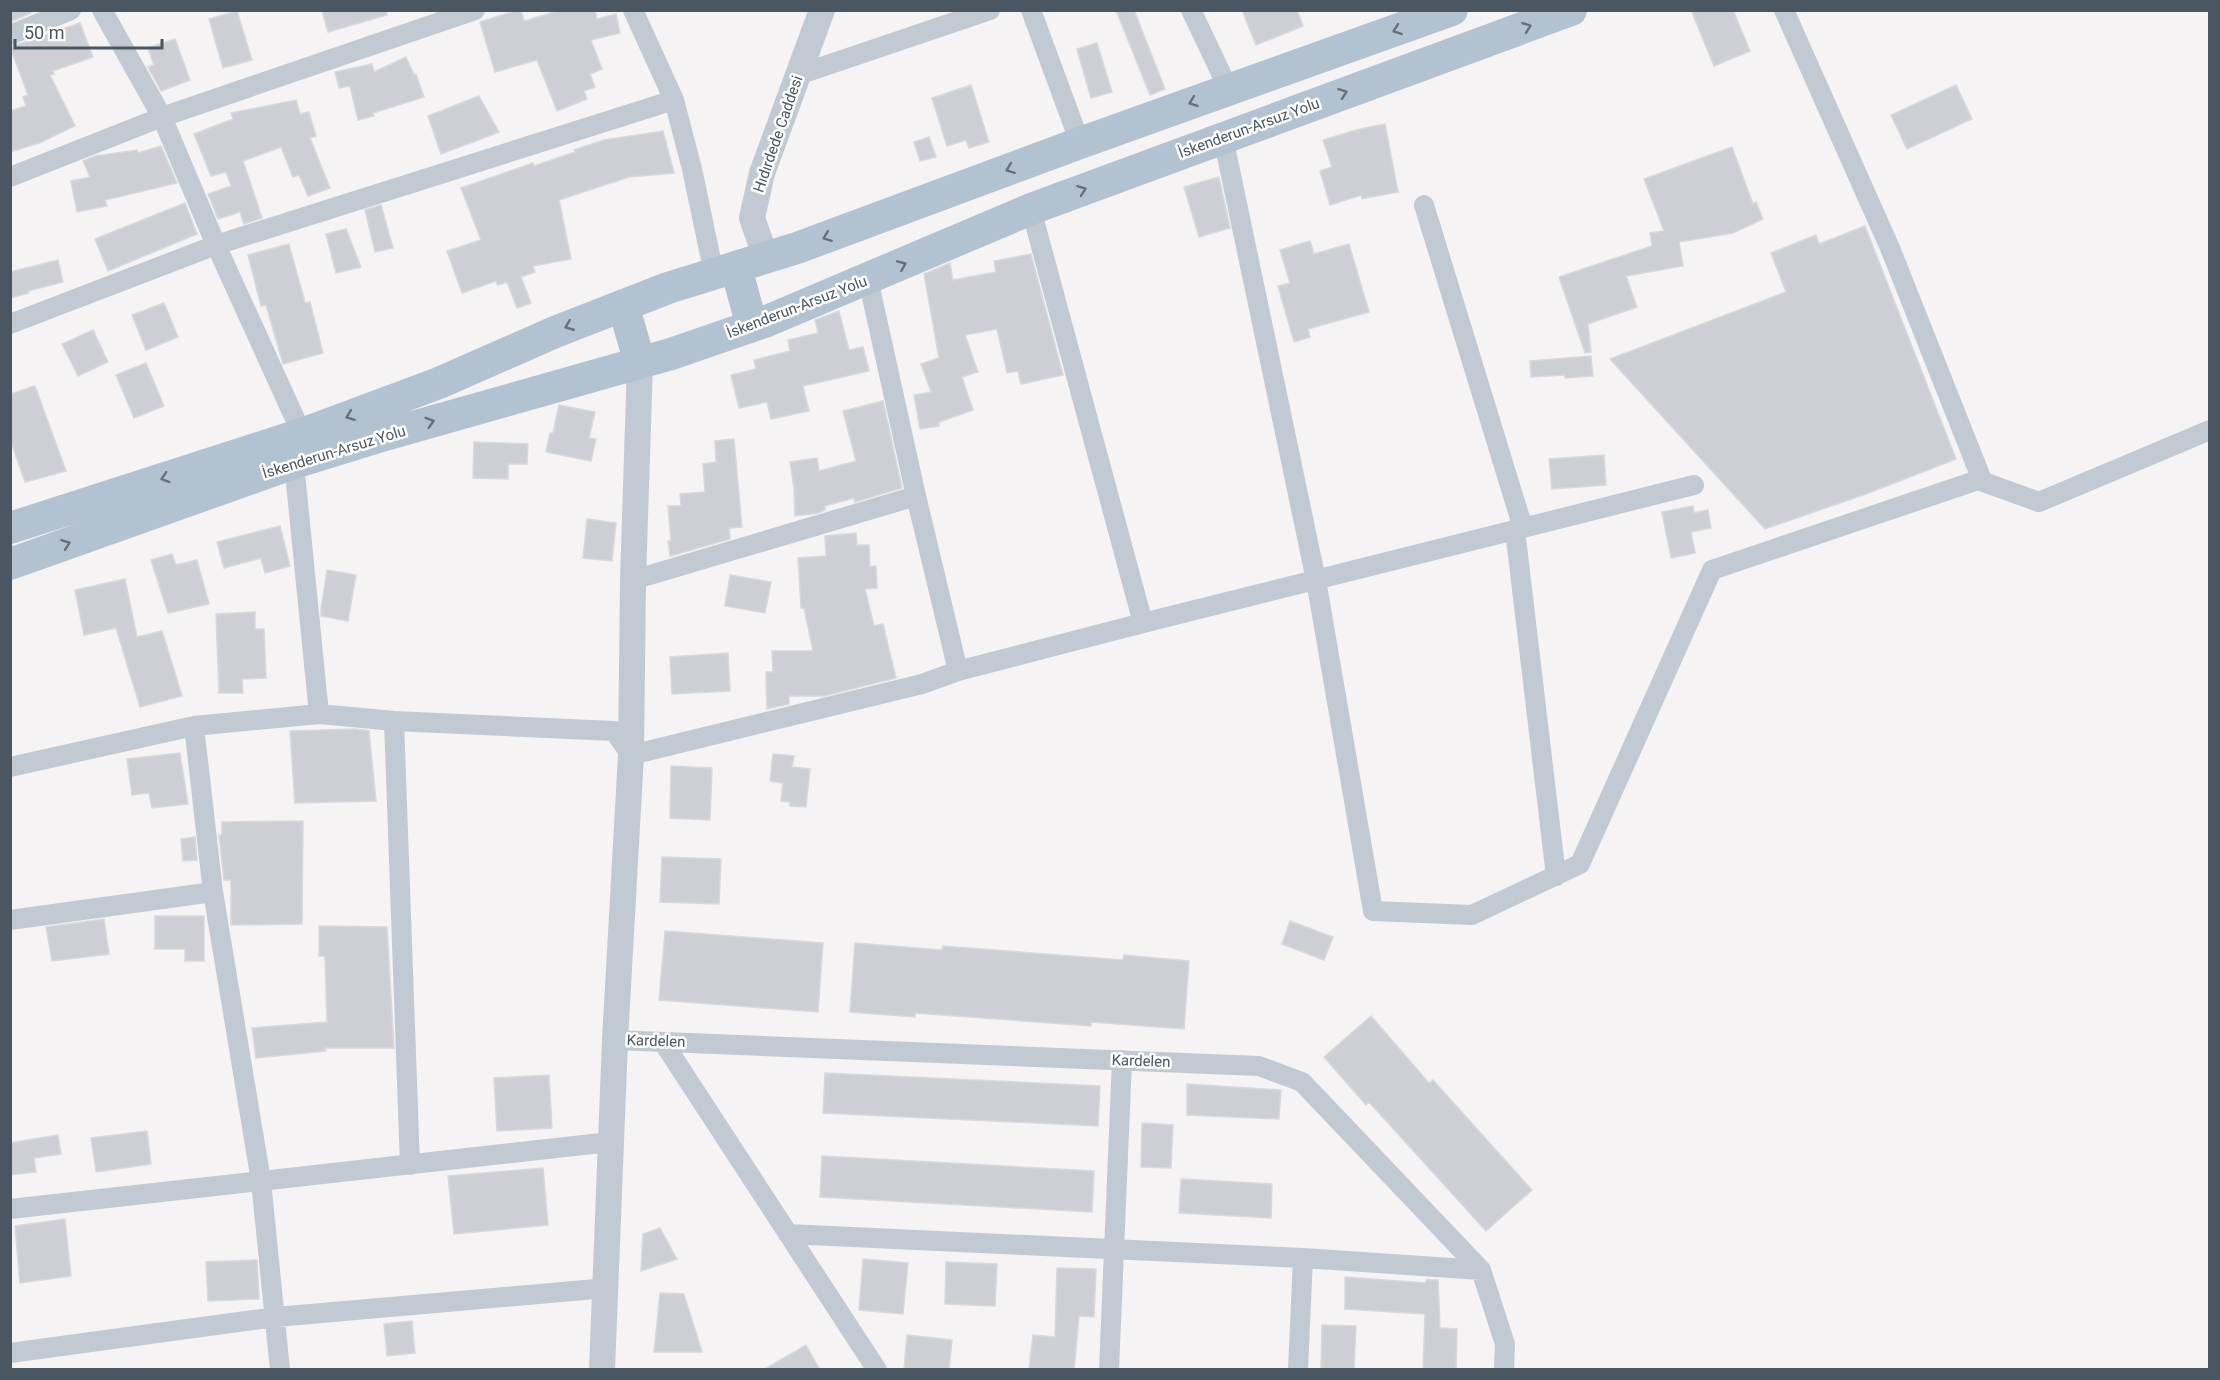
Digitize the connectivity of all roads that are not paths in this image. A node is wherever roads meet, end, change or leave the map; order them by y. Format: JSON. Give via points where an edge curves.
{"nodes":[{"id":1,"x":71,"y":10,"type":"edge"},
{"id":2,"x":102,"y":10,"type":"edge"},
{"id":3,"x":475,"y":10,"type":"edge"},
{"id":4,"x":633,"y":10,"type":"edge"},
{"id":5,"x":822,"y":10,"type":"edge"},
{"id":6,"x":1030,"y":10,"type":"edge"},
{"id":7,"x":1191,"y":10,"type":"edge"},
{"id":8,"x":1452,"y":10,"type":"edge"},
{"id":9,"x":1571,"y":10,"type":"edge"},
{"id":10,"x":1784,"y":10,"type":"edge"},
{"id":11,"x":982,"y":12,"type":"edge"},
{"id":12,"x":10,"y":35,"type":"edge"},
{"id":13,"x":798,"y":75,"type":"junction"},
{"id":14,"x":1229,"y":90,"type":"junction"},
{"id":15,"x":675,"y":100,"type":"junction"},
{"id":16,"x":162,"y":117,"type":"junction"},
{"id":17,"x":1223,"y":137,"type":"junction"},
{"id":18,"x":1080,"y":142,"type":"junction"},
{"id":19,"x":10,"y":177,"type":"edge"},
{"id":20,"x":1424,"y":205,"type":"dead end"},
{"id":21,"x":1030,"y":209,"type":"junction"},
{"id":22,"x":216,"y":245,"type":"junction"},
{"id":23,"x":766,"y":258,"type":"junction"},
{"id":24,"x":725,"y":271,"type":"junction"},
{"id":25,"x":868,"y":279,"type":"junction"},
{"id":26,"x":623,"y":305,"type":"junction"},
{"id":27,"x":10,"y":324,"type":"edge"},
{"id":28,"x":752,"y":326,"type":"junction"},
{"id":29,"x":640,"y":363,"type":"junction"},
{"id":30,"x":2210,"y":430,"type":"edge"},
{"id":31,"x":298,"y":448,"type":"junction"},
{"id":32,"x":1978,"y":480,"type":"junction"},
{"id":33,"x":1694,"y":485,"type":"dead end"},
{"id":34,"x":916,"y":496,"type":"junction"},
{"id":35,"x":10,"y":528,"type":"edge"},
{"id":36,"x":1519,"y":529,"type":"junction"},
{"id":37,"x":10,"y":564,"type":"edge"},
{"id":38,"x":1316,"y":579,"type":"junction"},
{"id":39,"x":633,"y":580,"type":"junction"},
{"id":40,"x":1143,"y":623,"type":"junction"},
{"id":41,"x":958,"y":671,"type":"junction"},
{"id":42,"x":319,"y":714,"type":"junction"},
{"id":43,"x":394,"y":721,"type":"junction"},
{"id":44,"x":194,"y":726,"type":"junction"},
{"id":45,"x":631,"y":755,"type":"junction"},
{"id":46,"x":10,"y":767,"type":"edge"},
{"id":47,"x":1556,"y":876,"type":"junction"},
{"id":48,"x":213,"y":892,"type":"junction"},
{"id":49,"x":10,"y":920,"type":"edge"},
{"id":50,"x":615,"y":1040,"type":"junction"},
{"id":51,"x":663,"y":1042,"type":"junction"},
{"id":52,"x":1122,"y":1060,"type":"junction"},
{"id":53,"x":610,"y":1142,"type":"junction"},
{"id":54,"x":410,"y":1165,"type":"junction"},
{"id":55,"x":261,"y":1181,"type":"junction"},
{"id":56,"x":10,"y":1209,"type":"edge"},
{"id":57,"x":788,"y":1234,"type":"junction"},
{"id":58,"x":1113,"y":1249,"type":"junction"},
{"id":59,"x":1303,"y":1258,"type":"junction"},
{"id":60,"x":1481,"y":1270,"type":"junction"},
{"id":61,"x":607,"y":1288,"type":"junction"},
{"id":62,"x":276,"y":1317,"type":"junction"},
{"id":63,"x":10,"y":1353,"type":"edge"},
{"id":64,"x":280,"y":1370,"type":"edge"},
{"id":65,"x":602,"y":1370,"type":"edge"},
{"id":66,"x":877,"y":1370,"type":"edge"},
{"id":67,"x":1109,"y":1370,"type":"edge"},
{"id":68,"x":1298,"y":1370,"type":"edge"},
{"id":69,"x":1504,"y":1370,"type":"edge"}],
"edges":[{"from":1,"to":12,"type":"street"},
{"from":2,"to":16,"type":"street"},
{"from":3,"to":16,"type":"street"},
{"from":4,"to":15,"type":"street"},
{"from":5,"to":13,"type":"street","name":"Hıdırdede Caddesi"},
{"from":6,"to":18,"type":"street"},
{"from":7,"to":14,"type":"street"},
{"from":8,"to":14,"type":"main road","name":"İskenderun-Arsuz Yolu","one_way":true},
{"from":17,"to":9,"type":"main road","name":"İskenderun-Arsuz Yolu","one_way":true},
{"from":10,"to":32,"type":"street","via":[[1890,248],[1982,480]]},
{"from":11,"to":13,"type":"street"},
{"from":13,"to":23,"type":"street","name":"Hıdırdede Caddesi","via":[[762,172],[752,218]]},
{"from":14,"to":18,"type":"main road","name":"İskenderun-Arsuz Yolu","one_way":true},
{"from":15,"to":22,"type":"street"},
{"from":15,"to":24,"type":"street","via":[[692,169]]},
{"from":16,"to":19,"type":"street"},
{"from":16,"to":22,"type":"street"},
{"from":21,"to":17,"type":"main road","name":"İskenderun-Arsuz Yolu","one_way":true},
{"from":17,"to":38,"type":"street"},
{"from":18,"to":23,"type":"main road","name":"İskenderun-Arsuz Yolu","one_way":true},
{"from":20,"to":36,"type":"street"},
{"from":25,"to":21,"type":"main road","name":"İskenderun-Arsuz Yolu","one_way":true},
{"from":21,"to":40,"type":"street"},
{"from":22,"to":27,"type":"street"},
{"from":22,"to":31,"type":"street"},
{"from":23,"to":24,"type":"main road","name":"İskenderun-Arsuz Yolu"},
{"from":24,"to":26,"type":"main road","name":"İskenderun-Arsuz Yolu"},
{"from":24,"to":28,"type":"main road"},
{"from":25,"to":28,"type":"main road","name":"İskenderun-Arsuz Yolu"},
{"from":25,"to":34,"type":"street"},
{"from":26,"to":29,"type":"main road"},
{"from":26,"to":31,"type":"main road","name":"İskenderun-Arsuz Yolu","one_way":true},
{"from":28,"to":29,"type":"main road","name":"İskenderun-Arsuz Yolu"},
{"from":31,"to":29,"type":"main road","name":"İskenderun-Arsuz Yolu","one_way":true,"via":[[388,434]]},
{"from":29,"to":39,"type":"street"},
{"from":30,"to":32,"type":"street","via":[[2039,502]]},
{"from":31,"to":35,"type":"main road","name":"İskenderun-Arsuz Yolu","one_way":true},
{"from":37,"to":31,"type":"main road","name":"İskenderun-Arsuz Yolu","one_way":true},
{"from":31,"to":42,"type":"street"},
{"from":32,"to":47,"type":"street","via":[[1712,570],[1580,864]]},
{"from":33,"to":36,"type":"street"},
{"from":34,"to":39,"type":"street"},
{"from":34,"to":41,"type":"street"},
{"from":36,"to":38,"type":"street"},
{"from":36,"to":47,"type":"street"},
{"from":38,"to":40,"type":"street"},
{"from":38,"to":47,"type":"street","via":[[1373,911],[1473,915]]},
{"from":39,"to":45,"type":"street"},
{"from":40,"to":41,"type":"street"},
{"from":41,"to":45,"type":"street","via":[[922,684]]},
{"from":42,"to":43,"type":"street"},
{"from":42,"to":44,"type":"street"},
{"from":43,"to":45,"type":"street","via":[[614,731]]},
{"from":43,"to":54,"type":"street"},
{"from":44,"to":46,"type":"street"},
{"from":44,"to":48,"type":"street"},
{"from":45,"to":50,"type":"street"},
{"from":48,"to":49,"type":"street"},
{"from":48,"to":55,"type":"street"},
{"from":50,"to":51,"type":"street","name":"Kardelen"},
{"from":50,"to":53,"type":"street"},
{"from":51,"to":52,"type":"street","name":"Kardelen"},
{"from":51,"to":57,"type":"street"},
{"from":52,"to":58,"type":"street"},
{"from":52,"to":60,"type":"street","name":"Kardelen","via":[[1259,1066],[1302,1082]]},
{"from":53,"to":54,"type":"street"},
{"from":53,"to":61,"type":"street"},
{"from":54,"to":55,"type":"street"},
{"from":55,"to":56,"type":"street"},
{"from":55,"to":62,"type":"street"},
{"from":57,"to":58,"type":"street"},
{"from":57,"to":66,"type":"street"},
{"from":58,"to":59,"type":"street"},
{"from":58,"to":67,"type":"street"},
{"from":59,"to":60,"type":"street"},
{"from":59,"to":68,"type":"street"},
{"from":60,"to":69,"type":"street","name":"Kardelen","via":[[1505,1344]]},
{"from":61,"to":62,"type":"street"},
{"from":61,"to":65,"type":"street"},
{"from":62,"to":63,"type":"street"},
{"from":62,"to":64,"type":"street"}]}
